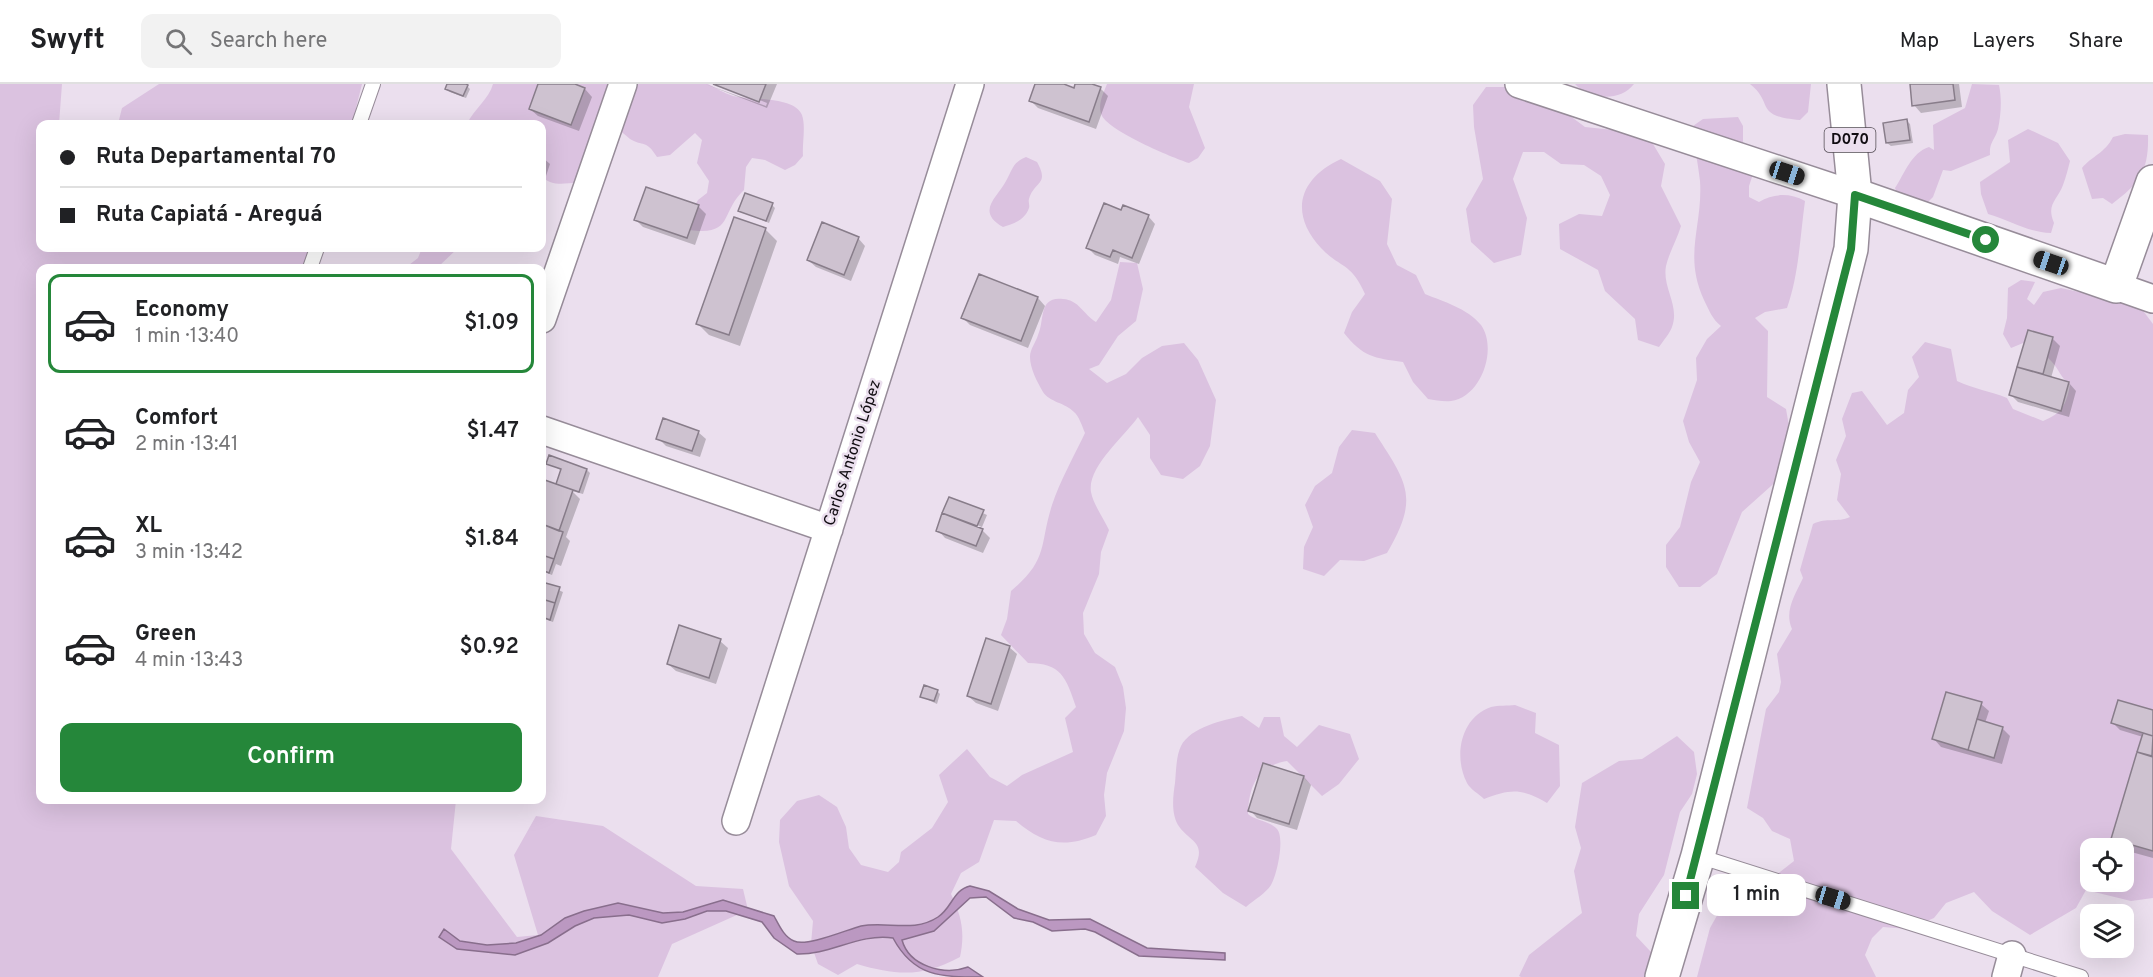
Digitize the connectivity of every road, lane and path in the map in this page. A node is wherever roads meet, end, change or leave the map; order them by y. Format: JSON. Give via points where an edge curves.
{"nodes":[{"id":1,"x":373,"y":84,"type":"edge"},
{"id":2,"x":623,"y":84,"type":"edge"},
{"id":3,"x":970,"y":84,"type":"edge"},
{"id":4,"x":1844,"y":84,"type":"edge"},
{"id":5,"x":1533,"y":86,"type":"edge"},
{"id":6,"x":360,"y":120,"type":"edge"},
{"id":7,"x":2153,"y":183,"type":"edge"},
{"id":8,"x":1855,"y":195,"type":"junction"},
{"id":9,"x":2116,"y":286,"type":"junction"},
{"id":10,"x":2153,"y":298,"type":"edge"},
{"id":11,"x":546,"y":307,"type":"edge"},
{"id":12,"x":546,"y":431,"type":"edge"},
{"id":13,"x":829,"y":529,"type":"junction"},
{"id":14,"x":736,"y":822,"type":"dead end"},
{"id":15,"x":1698,"y":856,"type":"junction"},
{"id":16,"x":2009,"y":966,"type":"edge"},
{"id":17,"x":1662,"y":977,"type":"edge"},
{"id":18,"x":2081,"y":977,"type":"edge"}],
"edges":[{"from":1,"to":6,"type":"lane"},
{"from":2,"to":11,"type":"street"},
{"from":3,"to":13,"type":"street","name":"Carlos Antonio López"},
{"from":4,"to":8,"type":"main road","number":"D070"},
{"from":5,"to":8,"type":"street"},
{"from":7,"to":9,"type":"main road"},
{"from":8,"to":9,"type":"main road"},
{"from":8,"to":15,"type":"main road","number":"D070","via":[[1851,249]]},
{"from":9,"to":10,"type":"street"},
{"from":12,"to":13,"type":"street"},
{"from":13,"to":14,"type":"street","name":"Carlos Antonio López"},
{"from":15,"to":16,"type":"lane"},
{"from":15,"to":17,"type":"main road","number":"D070"},
{"from":16,"to":18,"type":"lane"}]}
